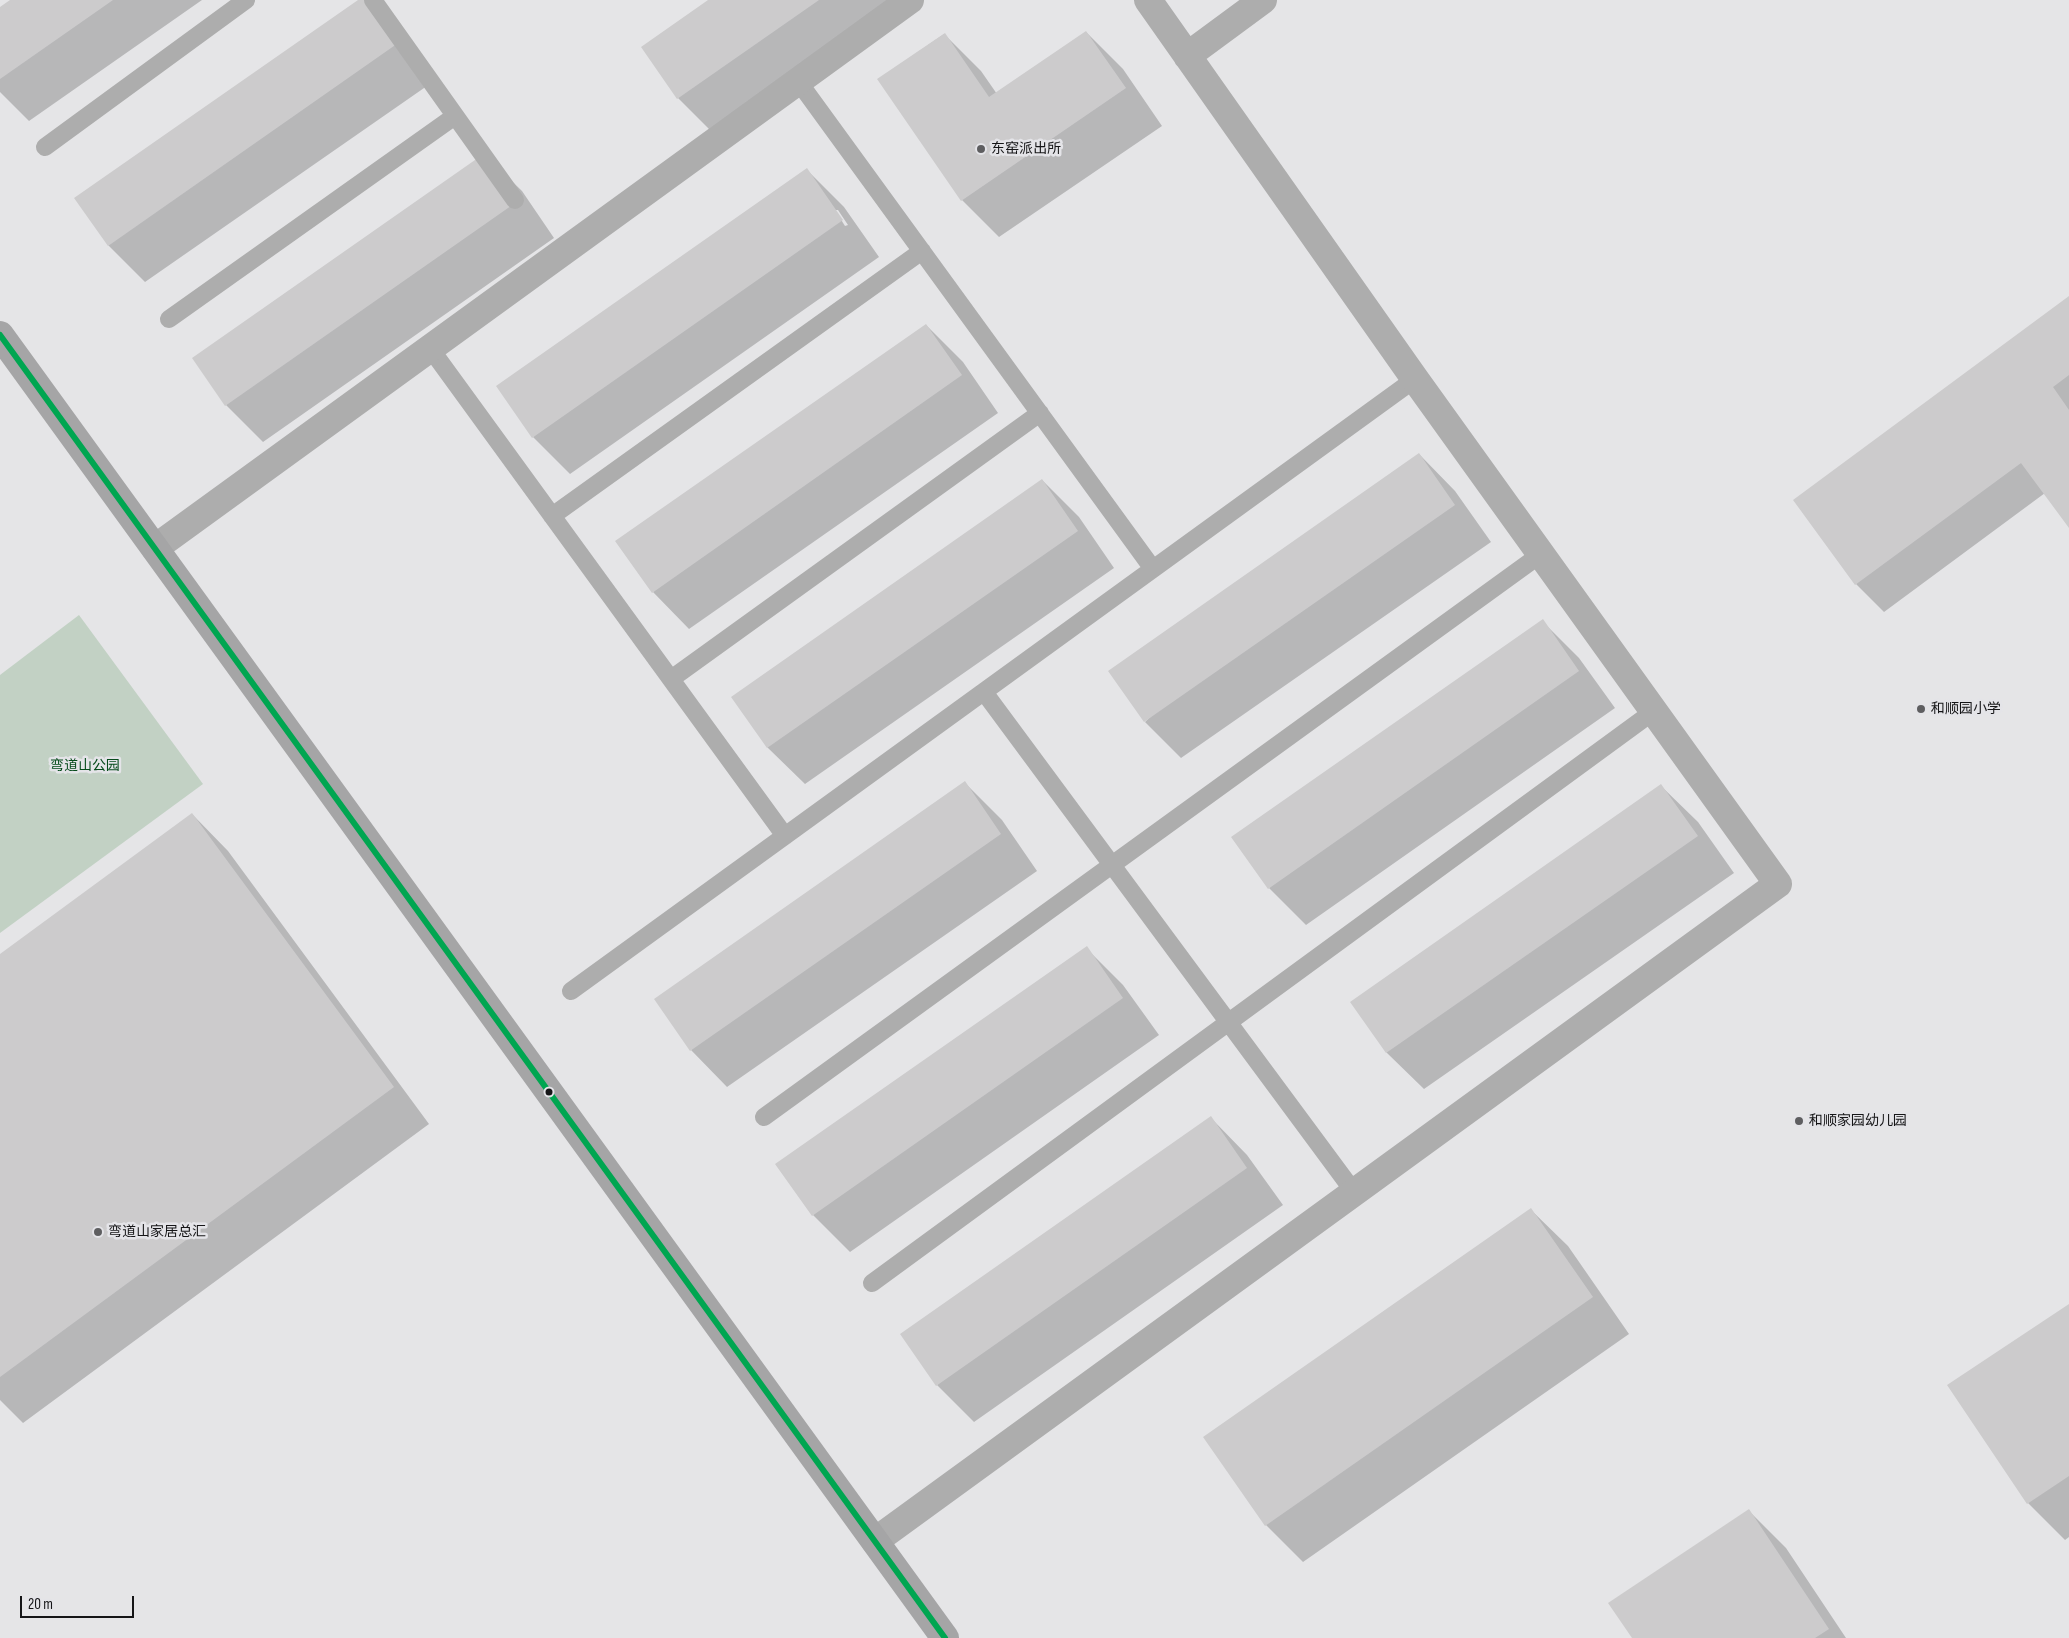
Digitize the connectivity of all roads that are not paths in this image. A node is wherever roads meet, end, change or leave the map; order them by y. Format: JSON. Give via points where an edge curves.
{"nodes":[{"id":1,"x":246,"y":0,"type":"edge"},
{"id":2,"x":372,"y":0,"type":"edge"},
{"id":3,"x":910,"y":0,"type":"edge"},
{"id":4,"x":1148,"y":0,"type":"edge"},
{"id":5,"x":1263,"y":0,"type":"edge"},
{"id":6,"x":1188,"y":56,"type":"junction"},
{"id":7,"x":798,"y":81,"type":"junction"},
{"id":8,"x":455,"y":116,"type":"junction"},
{"id":9,"x":45,"y":147,"type":"dead end"},
{"id":10,"x":516,"y":200,"type":"dead end"},
{"id":11,"x":922,"y":252,"type":"junction"},
{"id":12,"x":169,"y":319,"type":"dead end"},
{"id":13,"x":0,"y":335,"type":"edge"},
{"id":14,"x":430,"y":348,"type":"junction"},
{"id":15,"x":1415,"y":379,"type":"junction"},
{"id":16,"x":1040,"y":413,"type":"junction"},
{"id":17,"x":552,"y":516,"type":"junction"},
{"id":18,"x":155,"y":548,"type":"junction"},
{"id":19,"x":1541,"y":554,"type":"junction"},
{"id":20,"x":1154,"y":569,"type":"junction"},
{"id":21,"x":671,"y":679,"type":"junction"},
{"id":22,"x":984,"y":692,"type":"junction"},
{"id":23,"x":1654,"y":711,"type":"junction"},
{"id":24,"x":785,"y":836,"type":"junction"},
{"id":25,"x":1112,"y":865,"type":"junction"},
{"id":26,"x":571,"y":991,"type":"dead end"},
{"id":27,"x":1228,"y":1022,"type":"junction"},
{"id":28,"x":764,"y":1117,"type":"dead end"},
{"id":29,"x":1354,"y":1192,"type":"junction"},
{"id":30,"x":872,"y":1283,"type":"dead end"},
{"id":31,"x":875,"y":1541,"type":"junction"},
{"id":32,"x":945,"y":1638,"type":"edge"}],
"edges":[{"from":1,"to":9,"type":"lane"},
{"from":2,"to":8,"type":"lane"},
{"from":3,"to":7,"type":"street"},
{"from":4,"to":6,"type":"street"},
{"from":5,"to":6,"type":"street"},
{"from":6,"to":15,"type":"street"},
{"from":7,"to":11,"type":"lane"},
{"from":7,"to":14,"type":"street"},
{"from":8,"to":10,"type":"lane"},
{"from":8,"to":12,"type":"lane"},
{"from":11,"to":16,"type":"lane"},
{"from":11,"to":17,"type":"lane"},
{"from":13,"to":18,"type":"main road"},
{"from":14,"to":17,"type":"lane"},
{"from":14,"to":18,"type":"street"},
{"from":15,"to":19,"type":"street"},
{"from":15,"to":20,"type":"lane"},
{"from":16,"to":20,"type":"lane"},
{"from":16,"to":21,"type":"lane"},
{"from":17,"to":21,"type":"lane"},
{"from":18,"to":31,"type":"main road"},
{"from":19,"to":23,"type":"street"},
{"from":19,"to":25,"type":"lane"},
{"from":20,"to":22,"type":"lane"},
{"from":21,"to":24,"type":"lane"},
{"from":22,"to":24,"type":"lane"},
{"from":22,"to":25,"type":"lane"},
{"from":23,"to":27,"type":"lane"},
{"from":23,"to":29,"type":"street","via":[[1778,884]]},
{"from":24,"to":26,"type":"lane"},
{"from":25,"to":27,"type":"lane"},
{"from":25,"to":28,"type":"lane"},
{"from":27,"to":29,"type":"lane"},
{"from":27,"to":30,"type":"lane"},
{"from":29,"to":31,"type":"street"},
{"from":31,"to":32,"type":"main road"}]}
